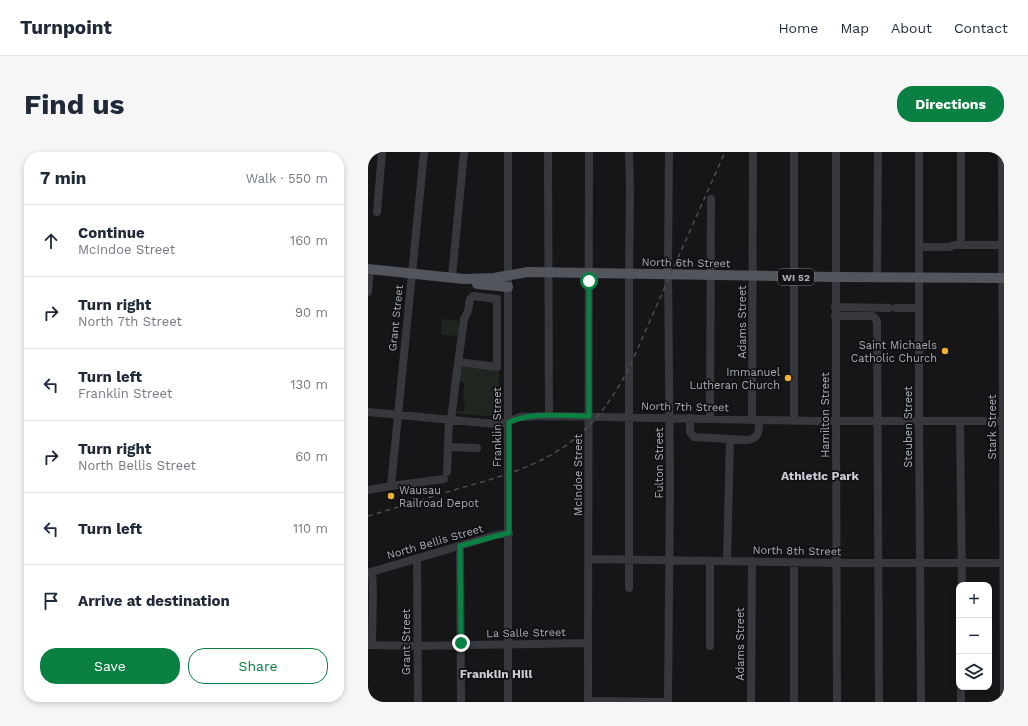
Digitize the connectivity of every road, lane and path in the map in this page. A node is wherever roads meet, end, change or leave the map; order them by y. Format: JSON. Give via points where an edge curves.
{"nodes":[{"id":1,"x":382,"y":152,"type":"edge"},
{"id":2,"x":424,"y":152,"type":"edge"},
{"id":3,"x":464,"y":152,"type":"edge"},
{"id":4,"x":508,"y":152,"type":"edge"},
{"id":5,"x":548,"y":152,"type":"edge"},
{"id":6,"x":589,"y":152,"type":"edge"},
{"id":7,"x":629,"y":152,"type":"edge"},
{"id":8,"x":669,"y":152,"type":"edge"},
{"id":9,"x":753,"y":152,"type":"edge"},
{"id":10,"x":794,"y":152,"type":"edge"},
{"id":11,"x":836,"y":152,"type":"edge"},
{"id":12,"x":878,"y":152,"type":"edge"},
{"id":13,"x":919,"y":152,"type":"edge"},
{"id":14,"x":961,"y":152,"type":"edge"},
{"id":15,"x":1002,"y":152,"type":"edge"},
{"id":16,"x":711,"y":199,"type":"dead end"},
{"id":17,"x":376,"y":212,"type":"dead end"},
{"id":18,"x":1003,"y":232,"type":"edge"},
{"id":19,"x":961,"y":245,"type":"junction"},
{"id":20,"x":1002,"y":245,"type":"junction"},
{"id":21,"x":919,"y":247,"type":"junction"},
{"id":22,"x":369,"y":269,"type":"edge"},
{"id":23,"x":412,"y":273,"type":"junction"},
{"id":24,"x":549,"y":273,"type":"junction"},
{"id":25,"x":589,"y":274,"type":"junction"},
{"id":26,"x":629,"y":274,"type":"junction"},
{"id":27,"x":508,"y":275,"type":"junction"},
{"id":28,"x":668,"y":275,"type":"junction"},
{"id":29,"x":710,"y":275,"type":"junction"},
{"id":30,"x":753,"y":276,"type":"junction"},
{"id":31,"x":452,"y":277,"type":"junction"},
{"id":32,"x":794,"y":277,"type":"junction"},
{"id":33,"x":835,"y":277,"type":"junction"},
{"id":34,"x":878,"y":277,"type":"junction"},
{"id":35,"x":919,"y":278,"type":"junction"},
{"id":36,"x":1003,"y":278,"type":"edge"},
{"id":37,"x":464,"y":279,"type":"junction"},
{"id":38,"x":508,"y":287,"type":"junction"},
{"id":39,"x":368,"y":292,"type":"edge"},
{"id":40,"x":919,"y":308,"type":"junction"},
{"id":41,"x":835,"y":312,"type":"junction"},
{"id":42,"x":1003,"y":323,"type":"edge"},
{"id":43,"x":459,"y":362,"type":"junction"},
{"id":44,"x":368,"y":412,"type":"edge"},
{"id":45,"x":397,"y":415,"type":"junction"},
{"id":46,"x":549,"y":416,"type":"junction"},
{"id":47,"x":589,"y":416,"type":"junction"},
{"id":48,"x":629,"y":417,"type":"junction"},
{"id":49,"x":670,"y":418,"type":"junction"},
{"id":50,"x":690,"y":418,"type":"junction"},
{"id":51,"x":710,"y":418,"type":"junction"},
{"id":52,"x":450,"y":420,"type":"junction"},
{"id":53,"x":756,"y":420,"type":"junction"},
{"id":54,"x":794,"y":420,"type":"junction"},
{"id":55,"x":877,"y":420,"type":"junction"},
{"id":56,"x":919,"y":420,"type":"junction"},
{"id":57,"x":836,"y":421,"type":"junction"},
{"id":58,"x":960,"y":421,"type":"junction"},
{"id":59,"x":1003,"y":421,"type":"edge"},
{"id":60,"x":509,"y":422,"type":"junction"},
{"id":61,"x":730,"y":439,"type":"junction"},
{"id":62,"x":448,"y":447,"type":"junction"},
{"id":63,"x":477,"y":448,"type":"dead end"},
{"id":64,"x":391,"y":486,"type":"junction"},
{"id":65,"x":368,"y":490,"type":"edge"},
{"id":66,"x":509,"y":533,"type":"junction"},
{"id":67,"x":460,"y":546,"type":"junction"},
{"id":68,"x":417,"y":558,"type":"junction"},
{"id":69,"x":589,"y":559,"type":"junction"},
{"id":70,"x":629,"y":560,"type":"junction"},
{"id":71,"x":669,"y":560,"type":"junction"},
{"id":72,"x":710,"y":561,"type":"junction"},
{"id":73,"x":727,"y":561,"type":"junction"},
{"id":74,"x":752,"y":561,"type":"junction"},
{"id":75,"x":794,"y":562,"type":"junction"},
{"id":76,"x":837,"y":563,"type":"junction"},
{"id":77,"x":878,"y":563,"type":"junction"},
{"id":78,"x":920,"y":563,"type":"junction"},
{"id":79,"x":962,"y":563,"type":"junction"},
{"id":80,"x":1004,"y":563,"type":"edge"},
{"id":81,"x":370,"y":572,"type":"edge"},
{"id":82,"x":962,"y":582,"type":"edge"},
{"id":83,"x":629,"y":588,"type":"dead end"},
{"id":84,"x":588,"y":643,"type":"junction"},
{"id":85,"x":508,"y":644,"type":"junction"},
{"id":86,"x":370,"y":645,"type":"edge"},
{"id":87,"x":461,"y":645,"type":"junction"},
{"id":88,"x":418,"y":646,"type":"junction"},
{"id":89,"x":710,"y":646,"type":"dead end"},
{"id":90,"x":962,"y":690,"type":"edge"},
{"id":91,"x":418,"y":702,"type":"edge"},
{"id":92,"x":461,"y":702,"type":"edge"},
{"id":93,"x":508,"y":702,"type":"edge"},
{"id":94,"x":588,"y":702,"type":"edge"},
{"id":95,"x":667,"y":702,"type":"edge"},
{"id":96,"x":751,"y":702,"type":"edge"},
{"id":97,"x":794,"y":702,"type":"edge"},
{"id":98,"x":837,"y":702,"type":"edge"},
{"id":99,"x":880,"y":702,"type":"edge"},
{"id":100,"x":921,"y":702,"type":"edge"},
{"id":101,"x":962,"y":702,"type":"edge"},
{"id":102,"x":1004,"y":702,"type":"edge"}],
"edges":[{"from":1,"to":17,"type":"street"},
{"from":2,"to":23,"type":"street","name":"Grant Street"},
{"from":3,"to":31,"type":"street"},
{"from":4,"to":27,"type":"street","name":"Franklin Street"},
{"from":5,"to":24,"type":"street"},
{"from":6,"to":25,"type":"street","name":"McIndoe Street"},
{"from":7,"to":26,"type":"street"},
{"from":8,"to":28,"type":"street","name":"Fulton Street"},
{"from":9,"to":30,"type":"street","name":"Adams Street"},
{"from":10,"to":32,"type":"street"},
{"from":11,"to":33,"type":"street","name":"Hamilton Street"},
{"from":12,"to":34,"type":"street"},
{"from":13,"to":21,"type":"street","name":"Steuben Street"},
{"from":14,"to":19,"type":"street"},
{"from":15,"to":18,"type":"street","name":"Stark Street"},
{"from":16,"to":29,"type":"street"},
{"from":18,"to":20,"type":"street","name":"Stark Street"},
{"from":19,"to":20,"type":"street"},
{"from":19,"to":21,"type":"street"},
{"from":20,"to":36,"type":"street","name":"Stark Street"},
{"from":21,"to":35,"type":"street","name":"Steuben Street"},
{"from":22,"to":23,"type":"main road","name":"North 6th Street","number":"WI 52"},
{"from":22,"to":39,"type":"street"},
{"from":23,"to":31,"type":"main road","name":"North 6th Street","number":"WI 52"},
{"from":23,"to":45,"type":"street","name":"Grant Street"},
{"from":24,"to":25,"type":"main road","name":"North 6th Street","number":"WI 52"},
{"from":24,"to":27,"type":"main road","name":"North 6th Street","number":"WI 52","via":[[528,272]]},
{"from":24,"to":46,"type":"street"},
{"from":25,"to":26,"type":"main road","name":"North 6th Street","number":"WI 52"},
{"from":25,"to":47,"type":"street","name":"McIndoe Street"},
{"from":26,"to":28,"type":"main road","name":"North 6th Street","number":"WI 52"},
{"from":26,"to":48,"type":"street"},
{"from":27,"to":37,"type":"main road","name":"North 6th Street","number":"WI 52"},
{"from":27,"to":38,"type":"street","name":"Franklin Street"},
{"from":28,"to":29,"type":"main road","name":"North 6th Street","number":"WI 52"},
{"from":28,"to":49,"type":"street","name":"Fulton Street"},
{"from":29,"to":30,"type":"main road","name":"North 6th Street","number":"WI 52"},
{"from":29,"to":51,"type":"street"},
{"from":30,"to":32,"type":"main road","name":"North 6th Street","number":"WI 52"},
{"from":30,"to":53,"type":"street","name":"Adams Street"},
{"from":31,"to":37,"type":"main road","name":"North 6th Street","number":"WI 52"},
{"from":32,"to":33,"type":"main road","name":"North 6th Street","number":"WI 52"},
{"from":32,"to":54,"type":"street"},
{"from":33,"to":34,"type":"main road","name":"North 6th Street","number":"WI 52"},
{"from":33,"to":41,"type":"street","name":"Hamilton Street"},
{"from":34,"to":35,"type":"main road","name":"North 6th Street","number":"WI 52"},
{"from":35,"to":36,"type":"main road","name":"North 6th Street","number":"WI 52"},
{"from":35,"to":40,"type":"street","name":"Steuben Street"},
{"from":36,"to":42,"type":"street","name":"Stark Street"},
{"from":37,"to":38,"type":"main road","via":[[475,284]]},
{"from":38,"to":60,"type":"street","name":"Franklin Street"},
{"from":40,"to":41,"type":"street"},
{"from":40,"to":56,"type":"street","name":"Steuben Street"},
{"from":41,"to":55,"type":"street","via":[[873,316],[877,321]]},
{"from":41,"to":57,"type":"street","name":"Hamilton Street"},
{"from":42,"to":59,"type":"street","name":"Stark Street"},
{"from":43,"to":43,"type":"street","via":[[464,319],[471,297],[497,299],[498,367]]},
{"from":43,"to":52,"type":"street"},
{"from":44,"to":45,"type":"street","name":"North 7th Street"},
{"from":45,"to":52,"type":"street","name":"North 7th Street"},
{"from":45,"to":64,"type":"street","name":"Grant Street"},
{"from":46,"to":47,"type":"street","name":"North 7th Street"},
{"from":46,"to":60,"type":"street","name":"North 7th Street","via":[[520,418]]},
{"from":47,"to":48,"type":"street","name":"North 7th Street"},
{"from":47,"to":69,"type":"street","name":"McIndoe Street"},
{"from":48,"to":49,"type":"street","name":"North 7th Street"},
{"from":48,"to":70,"type":"street"},
{"from":49,"to":50,"type":"street","name":"North 7th Street"},
{"from":49,"to":71,"type":"street","name":"Fulton Street"},
{"from":50,"to":51,"type":"street","name":"North 7th Street"},
{"from":50,"to":61,"type":"street","via":[[690,432],[694,437]]},
{"from":51,"to":53,"type":"street","name":"North 7th Street"},
{"from":52,"to":60,"type":"street","name":"North 7th Street","via":[[495,424]]},
{"from":52,"to":62,"type":"street"},
{"from":53,"to":54,"type":"street","name":"North 7th Street"},
{"from":53,"to":61,"type":"street","name":"Adams Street","via":[[756,437],[747,440]]},
{"from":54,"to":57,"type":"street","name":"North 7th Street"},
{"from":55,"to":56,"type":"street","name":"North 7th Street"},
{"from":55,"to":57,"type":"street","name":"North 7th Street"},
{"from":55,"to":77,"type":"street"},
{"from":56,"to":58,"type":"street","name":"North 7th Street"},
{"from":56,"to":78,"type":"street","name":"Steuben Street"},
{"from":57,"to":76,"type":"street","name":"Hamilton Street"},
{"from":58,"to":59,"type":"street","name":"North 7th Street"},
{"from":58,"to":79,"type":"street"},
{"from":59,"to":80,"type":"street","name":"Stark Street"},
{"from":60,"to":66,"type":"street","name":"Franklin Street"},
{"from":61,"to":73,"type":"street"},
{"from":62,"to":63,"type":"street"},
{"from":62,"to":64,"type":"street","via":[[446,475]]},
{"from":64,"to":65,"type":"street"},
{"from":66,"to":67,"type":"street","name":"North Bellis Street"},
{"from":66,"to":85,"type":"street","name":"Franklin Street"},
{"from":67,"to":68,"type":"street","name":"North Bellis Street"},
{"from":67,"to":87,"type":"street"},
{"from":68,"to":81,"type":"street","name":"North Bellis Street"},
{"from":68,"to":88,"type":"street","name":"Grant Street"},
{"from":69,"to":70,"type":"street","name":"North 8th Street"},
{"from":69,"to":84,"type":"street","name":"McIndoe Street"},
{"from":70,"to":71,"type":"street","name":"North 8th Street"},
{"from":70,"to":83,"type":"street"},
{"from":71,"to":72,"type":"street","name":"North 8th Street"},
{"from":71,"to":95,"type":"street","name":"Fulton Street"},
{"from":72,"to":73,"type":"street","name":"North 8th Street"},
{"from":72,"to":89,"type":"street"},
{"from":73,"to":74,"type":"street","name":"North 8th Street"},
{"from":74,"to":75,"type":"street","name":"North 8th Street"},
{"from":74,"to":96,"type":"street","name":"Adams Street"},
{"from":75,"to":76,"type":"street","name":"North 8th Street"},
{"from":75,"to":97,"type":"street"},
{"from":76,"to":77,"type":"street","name":"North 8th Street"},
{"from":76,"to":98,"type":"street","name":"Hamilton Street"},
{"from":77,"to":78,"type":"street","name":"North 8th Street"},
{"from":77,"to":99,"type":"street"},
{"from":78,"to":79,"type":"street","name":"North 8th Street"},
{"from":78,"to":100,"type":"street","name":"Steuben Street"},
{"from":79,"to":80,"type":"street","name":"North 8th Street"},
{"from":79,"to":82,"type":"street"},
{"from":80,"to":102,"type":"street","name":"Stark Street"},
{"from":81,"to":86,"type":"street","via":[[373,591]]},
{"from":84,"to":85,"type":"street","name":"La Salle Street"},
{"from":84,"to":94,"type":"street","name":"McIndoe Street"},
{"from":85,"to":87,"type":"street","name":"La Salle Street"},
{"from":85,"to":93,"type":"street","name":"Franklin Street"},
{"from":86,"to":88,"type":"street","name":"La Salle Street"},
{"from":87,"to":88,"type":"street","name":"La Salle Street"},
{"from":87,"to":92,"type":"street"},
{"from":88,"to":91,"type":"street","name":"Grant Street"},
{"from":90,"to":101,"type":"street"},
{"from":94,"to":95,"type":"street"}]}
